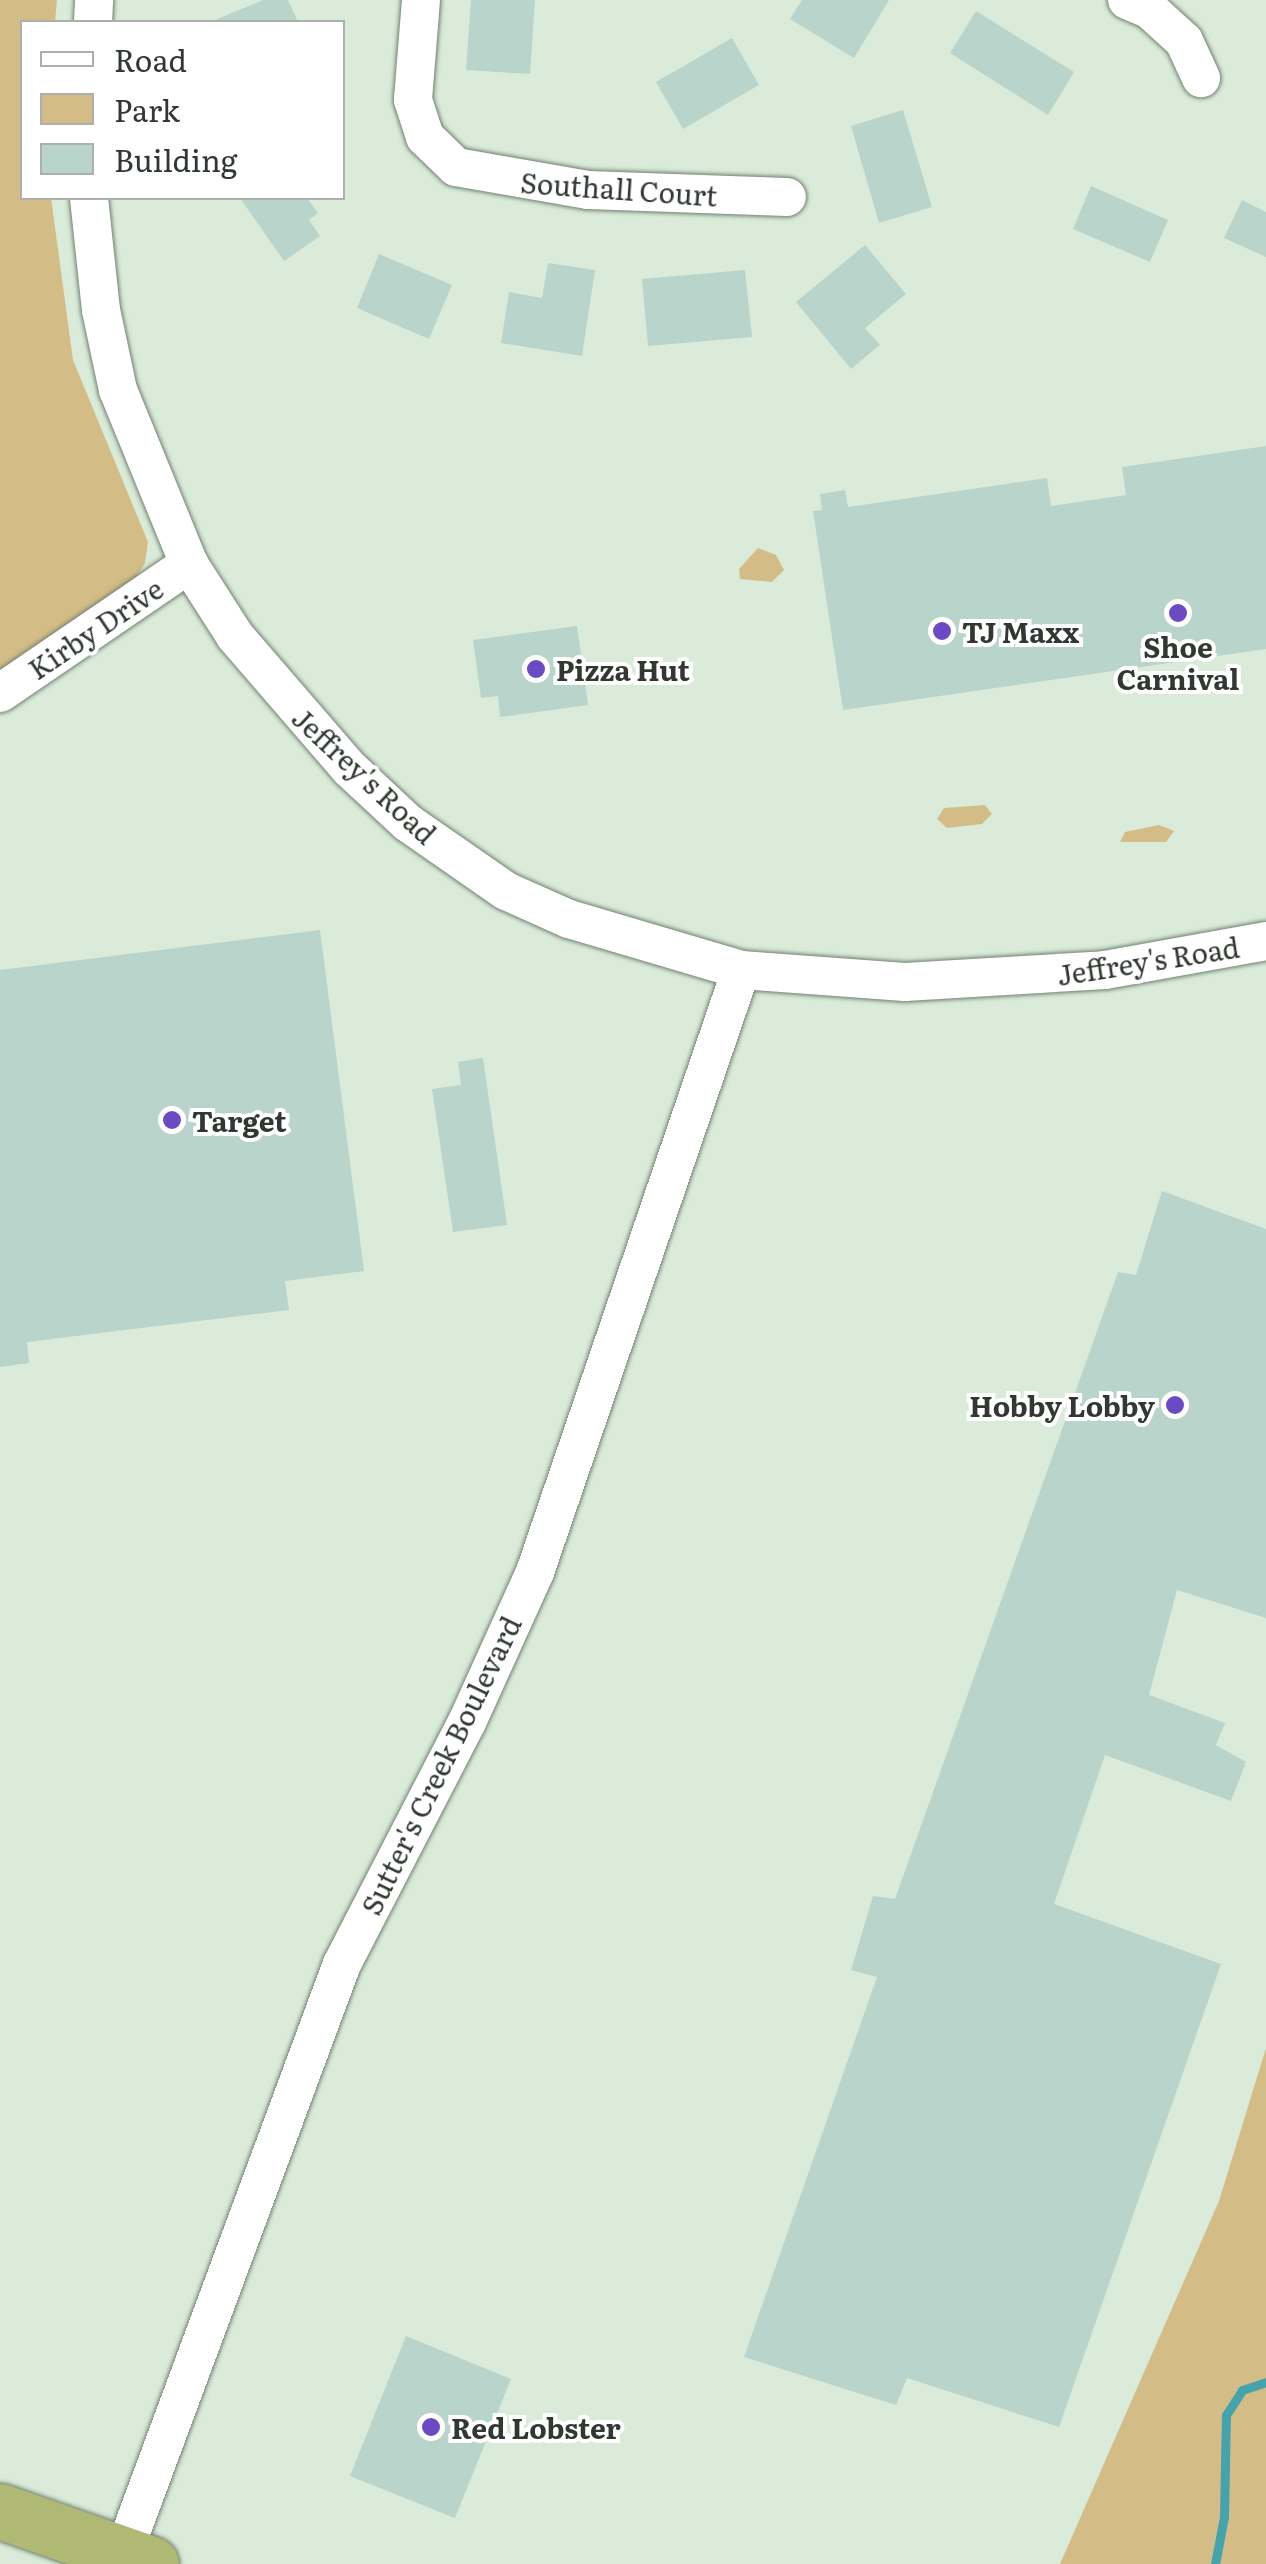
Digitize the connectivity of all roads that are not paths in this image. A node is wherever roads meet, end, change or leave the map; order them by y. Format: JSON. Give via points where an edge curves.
{"nodes":[{"id":1,"x":421,"y":0,"type":"edge"},
{"id":2,"x":1128,"y":0,"type":"edge"},
{"id":3,"x":1201,"y":78,"type":"dead end"},
{"id":4,"x":787,"y":197,"type":"dead end"},
{"id":5,"x":89,"y":200,"type":"edge"},
{"id":6,"x":190,"y":564,"type":"junction"},
{"id":7,"x":0,"y":693,"type":"edge"},
{"id":8,"x":1266,"y":941,"type":"edge"},
{"id":9,"x":741,"y":970,"type":"junction"},
{"id":10,"x":0,"y":2511,"type":"edge"},
{"id":11,"x":128,"y":2561,"type":"edge"}],
"edges":[{"from":1,"to":4,"type":"street","name":"Southall Court","via":[[412,100],[425,137],[456,167],[588,190]]},
{"from":2,"to":3,"type":"street","via":[[1184,41]]},
{"from":5,"to":6,"type":"street","name":"Jeffrey's Road","via":[[118,390]]},
{"from":6,"to":7,"type":"street","name":"Kirby Drive"},
{"from":6,"to":9,"type":"street","name":"Jeffrey's Road","via":[[287,702],[408,823],[506,891],[569,919]]},
{"from":8,"to":9,"type":"street","name":"Jeffrey's Road","via":[[1104,970],[990,981]]},
{"from":9,"to":11,"type":"street","name":"Sutter's Creek Boulevard","via":[[535,1572],[467,1722],[342,1964]]},
{"from":10,"to":11,"type":"highway"}]}
